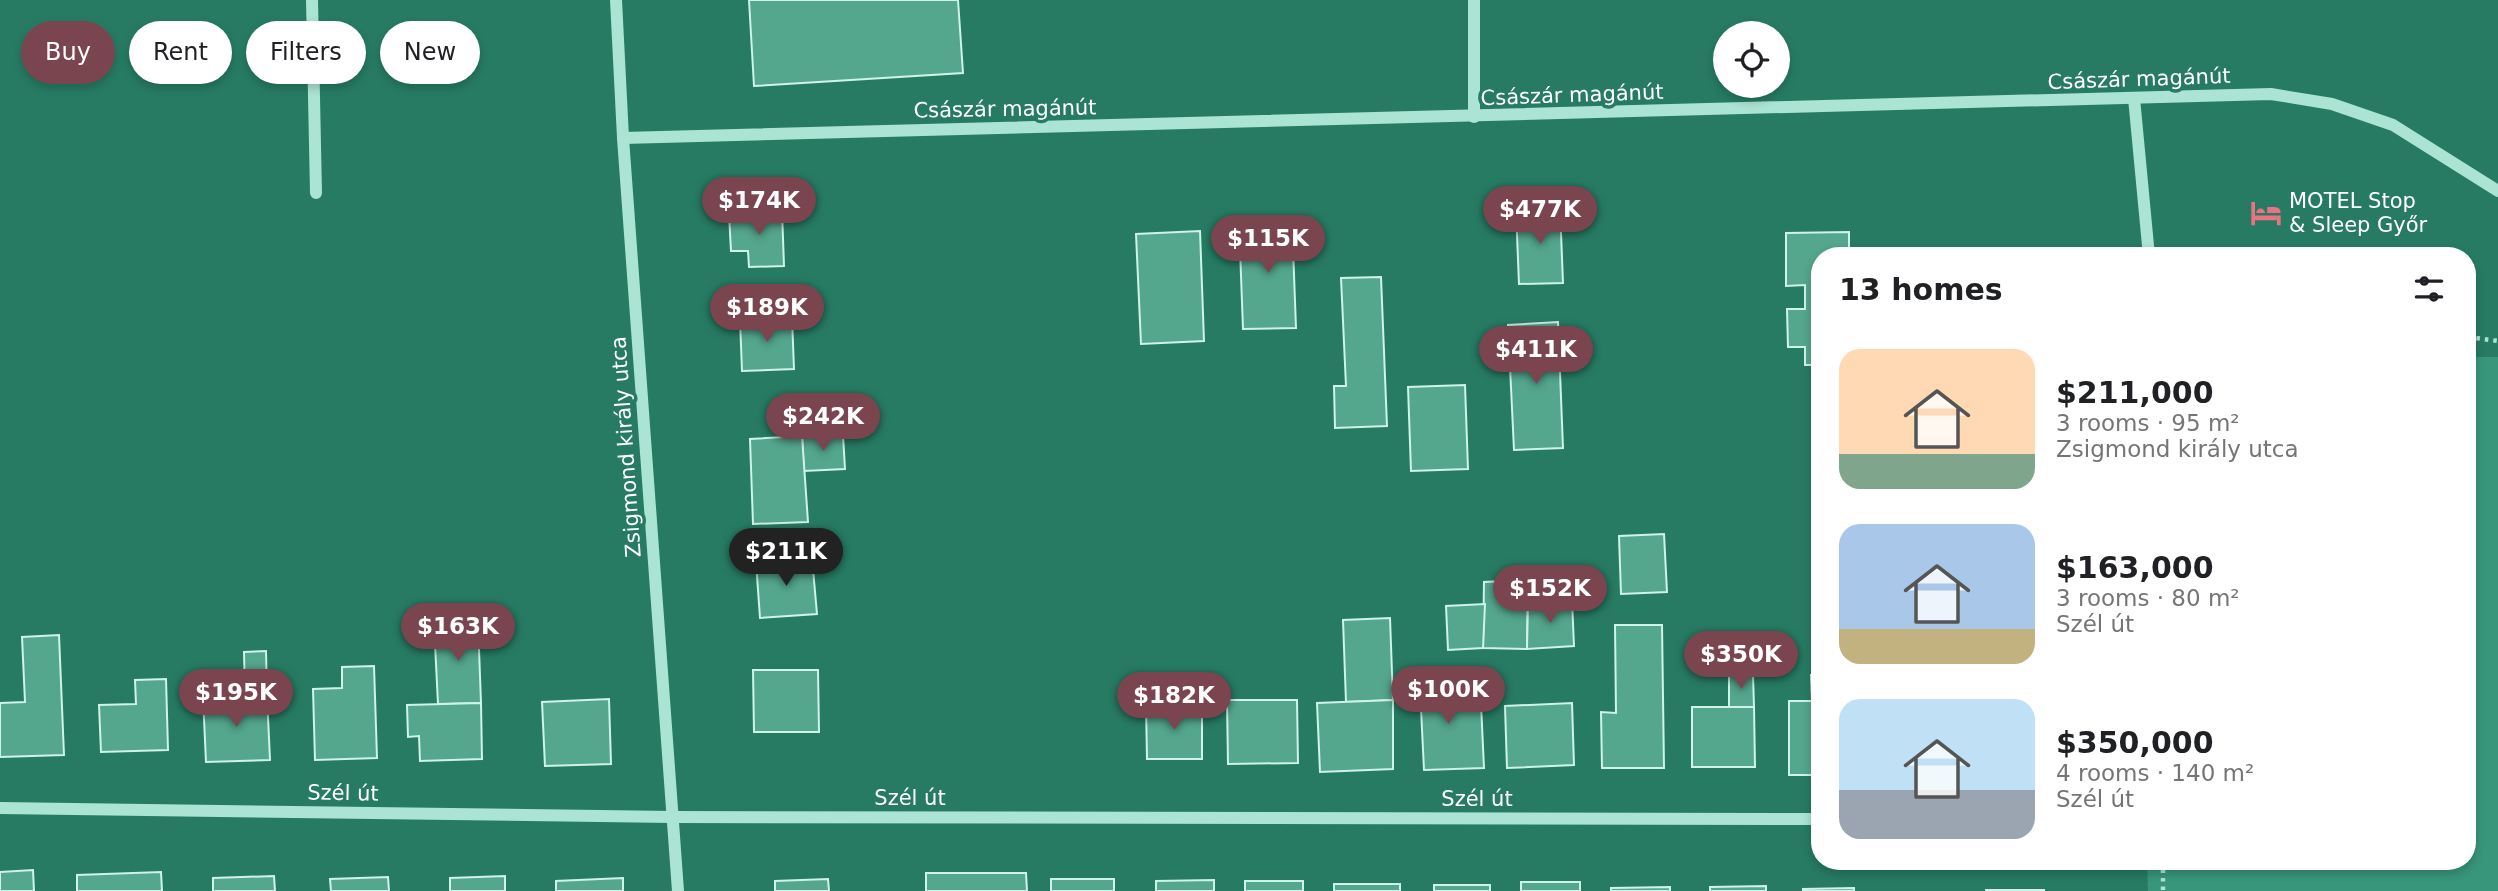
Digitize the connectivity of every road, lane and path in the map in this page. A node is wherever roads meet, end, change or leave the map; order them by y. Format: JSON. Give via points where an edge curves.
{"nodes":[{"id":1,"x":312,"y":0,"type":"edge"},
{"id":2,"x":616,"y":0,"type":"edge"},
{"id":3,"x":1474,"y":0,"type":"edge"},
{"id":4,"x":2134,"y":98,"type":"junction"},
{"id":5,"x":1474,"y":117,"type":"junction"},
{"id":6,"x":624,"y":138,"type":"junction"},
{"id":7,"x":2498,"y":191,"type":"edge"},
{"id":8,"x":316,"y":193,"type":"dead end"},
{"id":9,"x":2148,"y":247,"type":"edge"},
{"id":10,"x":2476,"y":338,"type":"edge"},
{"id":11,"x":2498,"y":341,"type":"edge"},
{"id":12,"x":0,"y":808,"type":"edge"},
{"id":13,"x":672,"y":817,"type":"junction"},
{"id":14,"x":1811,"y":819,"type":"edge"},
{"id":15,"x":2163,"y":870,"type":"edge"},
{"id":16,"x":678,"y":891,"type":"edge"},
{"id":17,"x":2163,"y":891,"type":"edge"}],
"edges":[{"from":1,"to":8,"type":"street"},
{"from":2,"to":6,"type":"street","name":"Zsigmond király utca"},
{"from":3,"to":5,"type":"street"},
{"from":4,"to":5,"type":"street","name":"Császár magánút"},
{"from":4,"to":7,"type":"street","name":"Császár magánút","via":[[2270,94],[2332,104],[2393,125]]},
{"from":4,"to":9,"type":"street"},
{"from":5,"to":6,"type":"street","name":"Császár magánút"},
{"from":6,"to":13,"type":"street","name":"Zsigmond király utca"},
{"from":10,"to":11,"type":"path"},
{"from":12,"to":13,"type":"street","name":"Szél út"},
{"from":13,"to":14,"type":"street","name":"Szél út"},
{"from":13,"to":16,"type":"street","name":"Zsigmond király utca"},
{"from":15,"to":17,"type":"path"}]}
